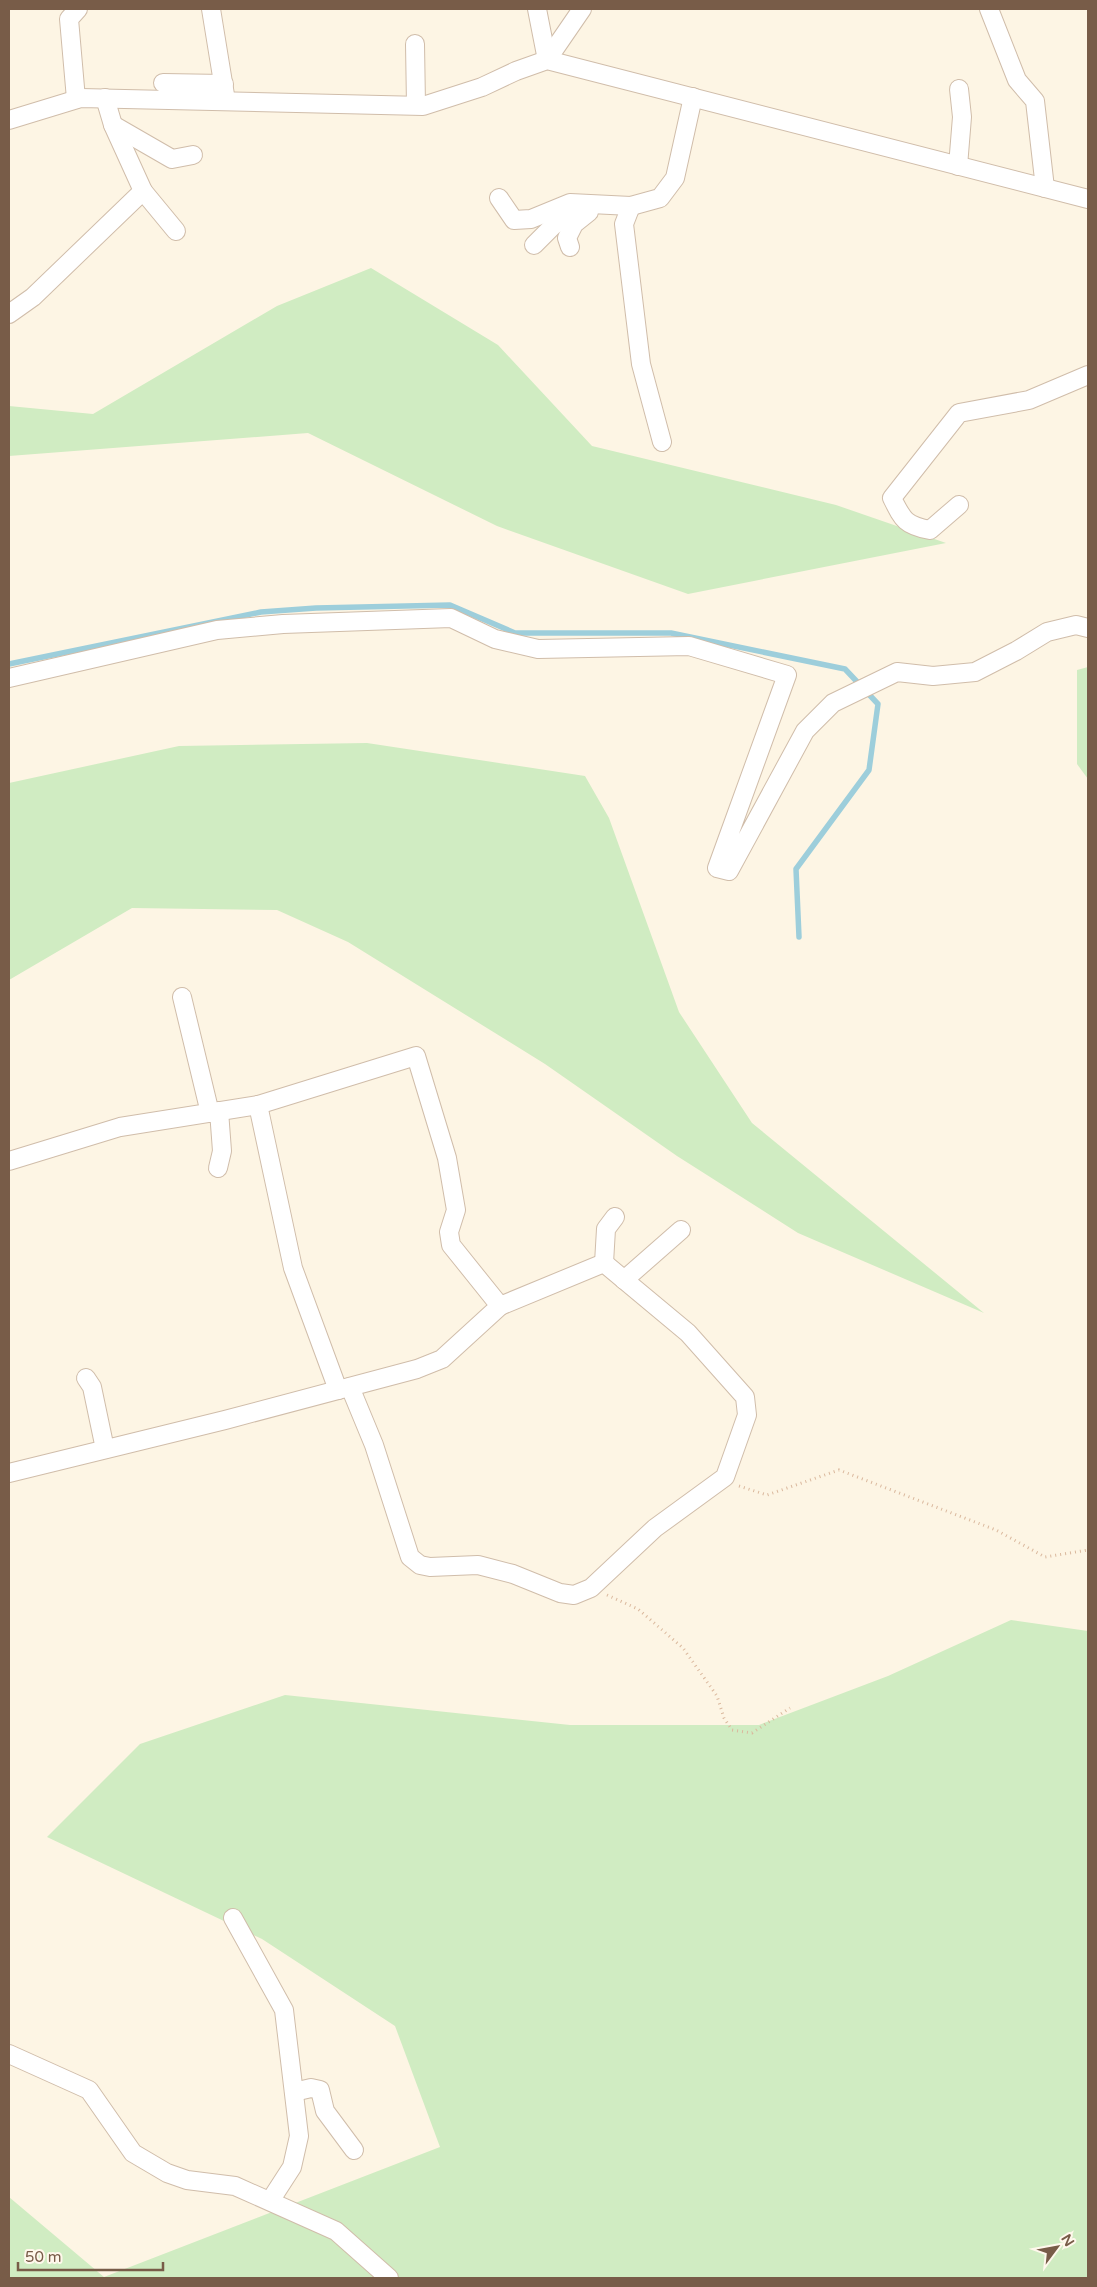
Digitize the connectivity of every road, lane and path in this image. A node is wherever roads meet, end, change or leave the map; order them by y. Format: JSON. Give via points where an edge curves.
{"nodes":[{"id":1,"x":78,"y":9,"type":"edge"},
{"id":2,"x":211,"y":9,"type":"edge"},
{"id":3,"x":537,"y":9,"type":"edge"},
{"id":4,"x":582,"y":9,"type":"edge"},
{"id":5,"x":989,"y":9,"type":"edge"},
{"id":6,"x":415,"y":44,"type":"dead end"},
{"id":7,"x":548,"y":60,"type":"junction"},
{"id":8,"x":163,"y":83,"type":"dead end"},
{"id":9,"x":959,"y":89,"type":"dead end"},
{"id":10,"x":225,"y":93,"type":"junction"},
{"id":11,"x":692,"y":97,"type":"junction"},
{"id":12,"x":105,"y":98,"type":"junction"},
{"id":13,"x":76,"y":99,"type":"junction"},
{"id":14,"x":416,"y":106,"type":"junction"},
{"id":15,"x":9,"y":120,"type":"edge"},
{"id":16,"x":113,"y":125,"type":"junction"},
{"id":17,"x":193,"y":155,"type":"dead end"},
{"id":18,"x":958,"y":166,"type":"junction"},
{"id":19,"x":1045,"y":188,"type":"junction"},
{"id":20,"x":143,"y":191,"type":"junction"},
{"id":21,"x":499,"y":198,"type":"dead end"},
{"id":22,"x":1088,"y":199,"type":"edge"},
{"id":23,"x":592,"y":204,"type":"junction"},
{"id":24,"x":631,"y":206,"type":"junction"},
{"id":25,"x":176,"y":231,"type":"dead end"},
{"id":26,"x":534,"y":245,"type":"dead end"},
{"id":27,"x":570,"y":247,"type":"dead end"},
{"id":28,"x":9,"y":314,"type":"edge"},
{"id":29,"x":1088,"y":375,"type":"edge"},
{"id":30,"x":662,"y":442,"type":"dead end"},
{"id":31,"x":959,"y":505,"type":"dead end"},
{"id":32,"x":1088,"y":628,"type":"edge"},
{"id":33,"x":9,"y":678,"type":"edge"},
{"id":34,"x":182,"y":997,"type":"dead end"},
{"id":35,"x":258,"y":1106,"type":"junction"},
{"id":36,"x":215,"y":1112,"type":"junction"},
{"id":37,"x":9,"y":1161,"type":"edge"},
{"id":38,"x":218,"y":1168,"type":"dead end"},
{"id":39,"x":615,"y":1217,"type":"dead end"},
{"id":40,"x":681,"y":1230,"type":"dead end"},
{"id":41,"x":604,"y":1264,"type":"junction"},
{"id":42,"x":624,"y":1280,"type":"junction"},
{"id":43,"x":500,"y":1306,"type":"junction"},
{"id":44,"x":86,"y":1378,"type":"dead end"},
{"id":45,"x":344,"y":1388,"type":"junction"},
{"id":46,"x":105,"y":1449,"type":"junction"},
{"id":47,"x":9,"y":1472,"type":"edge"},
{"id":48,"x":725,"y":1477,"type":"junction"},
{"id":49,"x":1088,"y":1550,"type":"edge"},
{"id":50,"x":590,"y":1588,"type":"junction"},
{"id":51,"x":790,"y":1708,"type":"dead end"},
{"id":52,"x":233,"y":1918,"type":"dead end"},
{"id":53,"x":9,"y":2054,"type":"edge"},
{"id":54,"x":294,"y":2092,"type":"junction"},
{"id":55,"x":354,"y":2150,"type":"dead end"},
{"id":56,"x":270,"y":2201,"type":"junction"},
{"id":57,"x":389,"y":2278,"type":"edge"}],
"edges":[{"from":1,"to":13,"type":"street","via":[[69,19]]},
{"from":2,"to":10,"type":"street"},
{"from":3,"to":7,"type":"street"},
{"from":4,"to":7,"type":"street"},
{"from":5,"to":19,"type":"street","via":[[1016,80],[1035,101]]},
{"from":6,"to":14,"type":"street"},
{"from":7,"to":11,"type":"street"},
{"from":7,"to":14,"type":"street","via":[[482,86]]},
{"from":8,"to":10,"type":"street"},
{"from":9,"to":18,"type":"street","via":[[962,117]]},
{"from":10,"to":12,"type":"street"},
{"from":10,"to":14,"type":"street"},
{"from":11,"to":18,"type":"street"},
{"from":11,"to":24,"type":"street","via":[[675,178],[660,198]]},
{"from":12,"to":13,"type":"street"},
{"from":12,"to":16,"type":"street"},
{"from":13,"to":15,"type":"street"},
{"from":16,"to":17,"type":"street","via":[[172,159]]},
{"from":16,"to":20,"type":"street"},
{"from":18,"to":19,"type":"street"},
{"from":19,"to":22,"type":"street"},
{"from":20,"to":25,"type":"street"},
{"from":20,"to":28,"type":"street","via":[[33,297]]},
{"from":21,"to":23,"type":"street","via":[[514,220],[531,219],[570,202]]},
{"from":23,"to":24,"type":"street"},
{"from":23,"to":26,"type":"street","via":[[553,226]]},
{"from":23,"to":27,"type":"street","via":[[574,224],[567,238]]},
{"from":24,"to":30,"type":"street","via":[[624,224],[641,364]]},
{"from":29,"to":31,"type":"street","via":[[1028,400],[959,413],[892,498],[911,526],[930,530]]},
{"from":32,"to":33,"type":"street","via":[[1076,625],[1047,632],[975,672],[933,676],[897,672],[833,703],[805,731],[729,871],[717,868],[787,675],[688,646],[538,649],[495,639],[451,618],[283,624],[217,630]]},
{"from":34,"to":36,"type":"street"},
{"from":35,"to":36,"type":"street"},
{"from":35,"to":43,"type":"street","via":[[416,1056],[448,1167],[456,1210],[449,1232],[451,1245]]},
{"from":35,"to":45,"type":"street","via":[[293,1268]]},
{"from":36,"to":37,"type":"street","via":[[120,1127]]},
{"from":36,"to":38,"type":"street","via":[[222,1151]]},
{"from":39,"to":41,"type":"street","via":[[606,1229]]},
{"from":40,"to":42,"type":"street"},
{"from":41,"to":42,"type":"street"},
{"from":41,"to":43,"type":"street"},
{"from":42,"to":48,"type":"street","via":[[688,1333],[745,1397],[747,1415]]},
{"from":43,"to":45,"type":"street","via":[[442,1359],[417,1370]]},
{"from":44,"to":46,"type":"street","via":[[92,1387]]},
{"from":45,"to":46,"type":"street"},
{"from":45,"to":50,"type":"street","via":[[374,1445],[410,1557],[420,1565],[430,1567],[478,1565],[513,1574],[560,1594],[574,1595]]},
{"from":46,"to":47,"type":"street"},
{"from":48,"to":49,"type":"path","via":[[741,1487],[766,1495],[839,1470],[996,1530],[1045,1557]]},
{"from":48,"to":50,"type":"street","via":[[655,1528]]},
{"from":50,"to":51,"type":"path","via":[[638,1609],[683,1648],[717,1696],[732,1730],[752,1734]]},
{"from":52,"to":54,"type":"street","via":[[284,2010]]},
{"from":53,"to":56,"type":"street","via":[[89,2090],[133,2153],[186,2180],[235,2186]]},
{"from":54,"to":55,"type":"street","via":[[311,2088],[320,2090],[325,2110]]},
{"from":54,"to":56,"type":"street","via":[[299,2136],[292,2167]]},
{"from":56,"to":57,"type":"street","via":[[336,2231]]}]}
